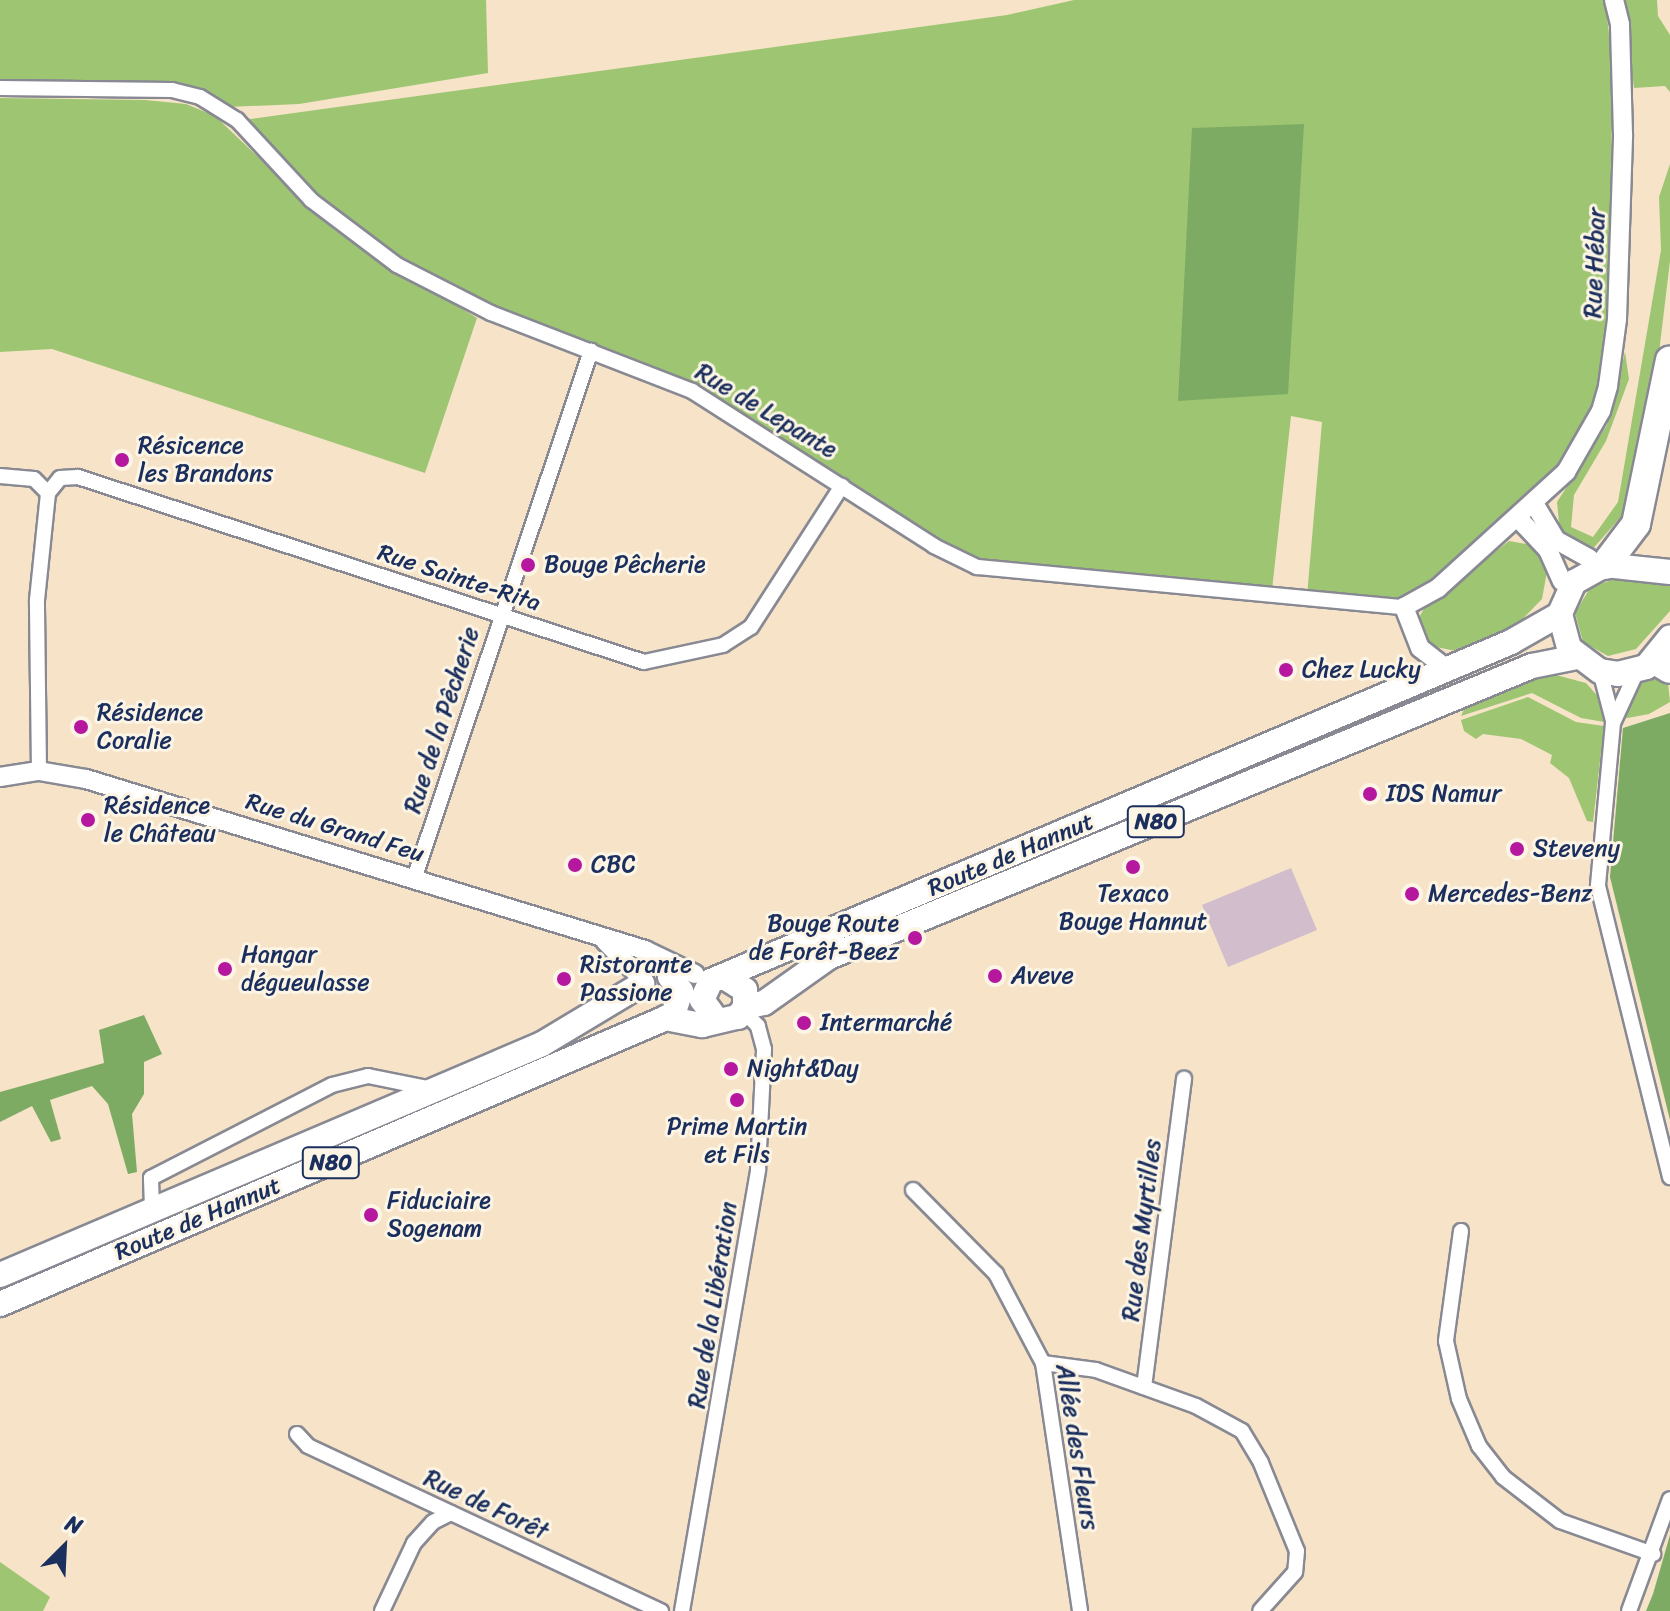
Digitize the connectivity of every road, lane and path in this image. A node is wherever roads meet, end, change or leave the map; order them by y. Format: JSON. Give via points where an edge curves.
{"nodes":[{"id":1,"x":1614,"y":0,"type":"edge"},
{"id":2,"x":0,"y":88,"type":"edge"},
{"id":3,"x":591,"y":351,"type":"junction"},
{"id":4,"x":1670,"y":360,"type":"edge"},
{"id":5,"x":0,"y":476,"type":"edge"},
{"id":6,"x":842,"y":486,"type":"junction"},
{"id":7,"x":48,"y":493,"type":"junction"},
{"id":8,"x":1535,"y":505,"type":"junction"},
{"id":9,"x":1519,"y":519,"type":"junction"},
{"id":10,"x":1597,"y":562,"type":"junction"},
{"id":11,"x":1670,"y":572,"type":"edge"},
{"id":12,"x":1562,"y":581,"type":"junction"},
{"id":13,"x":1404,"y":607,"type":"junction"},
{"id":14,"x":1560,"y":614,"type":"junction"},
{"id":15,"x":499,"y":615,"type":"junction"},
{"id":16,"x":1530,"y":633,"type":"junction"},
{"id":17,"x":1577,"y":657,"type":"junction"},
{"id":18,"x":1658,"y":659,"type":"edge"},
{"id":19,"x":1447,"y":669,"type":"junction"},
{"id":20,"x":1600,"y":671,"type":"junction"},
{"id":21,"x":1613,"y":723,"type":"junction"},
{"id":22,"x":39,"y":771,"type":"junction"},
{"id":23,"x":0,"y":777,"type":"edge"},
{"id":24,"x":415,"y":876,"type":"junction"},
{"id":25,"x":605,"y":941,"type":"junction"},
{"id":26,"x":656,"y":975,"type":"junction"},
{"id":27,"x":712,"y":976,"type":"junction"},
{"id":28,"x":744,"y":1009,"type":"junction"},
{"id":29,"x":662,"y":1019,"type":"junction"},
{"id":30,"x":716,"y":1019,"type":"junction"},
{"id":31,"x":1184,"y":1079,"type":"dead end"},
{"id":32,"x":433,"y":1090,"type":"junction"},
{"id":33,"x":1670,"y":1177,"type":"edge"},
{"id":34,"x":913,"y":1190,"type":"dead end"},
{"id":35,"x":152,"y":1208,"type":"junction"},
{"id":36,"x":1461,"y":1231,"type":"dead end"},
{"id":37,"x":0,"y":1275,"type":"edge"},
{"id":38,"x":0,"y":1304,"type":"edge"},
{"id":39,"x":1043,"y":1363,"type":"junction"},
{"id":40,"x":1144,"y":1387,"type":"junction"},
{"id":41,"x":297,"y":1434,"type":"dead end"},
{"id":42,"x":1670,"y":1499,"type":"edge"},
{"id":43,"x":451,"y":1513,"type":"junction"},
{"id":44,"x":1653,"y":1554,"type":"junction"},
{"id":45,"x":382,"y":1611,"type":"edge"},
{"id":46,"x":661,"y":1611,"type":"edge"},
{"id":47,"x":682,"y":1611,"type":"edge"},
{"id":48,"x":1080,"y":1611,"type":"edge"},
{"id":49,"x":1260,"y":1611,"type":"edge"},
{"id":50,"x":1629,"y":1611,"type":"edge"}],
"edges":[{"from":1,"to":8,"type":"street","name":"Rue Hébar","via":[[1620,24],[1623,134],[1614,353],[1605,399],[1590,434],[1566,472]]},
{"from":2,"to":3,"type":"street","name":"Rue de Lepante","via":[[172,90],[223,109],[311,200],[397,265],[491,313]]},
{"from":3,"to":6,"type":"street","name":"Rue de Lepante","via":[[692,391]]},
{"from":3,"to":15,"type":"street","name":"Rue de la Pêcherie"},
{"from":4,"to":10,"type":"highway","via":[[1648,465],[1622,528]]},
{"from":5,"to":7,"type":"street","via":[[34,479]]},
{"from":6,"to":13,"type":"street","name":"Rue de Lepante","via":[[934,546],[977,567]]},
{"from":6,"to":15,"type":"street","name":"Rue Sainte-Rita","via":[[751,627],[723,645],[644,662]]},
{"from":7,"to":15,"type":"street","name":"Rue Sainte-Rita","via":[[60,478],[78,477]]},
{"from":7,"to":22,"type":"street","via":[[37,600]]},
{"from":8,"to":9,"type":"street"},
{"from":8,"to":10,"type":"street","via":[[1556,540]]},
{"from":9,"to":12,"type":"street","via":[[1548,550]]},
{"from":9,"to":13,"type":"street","via":[[1438,588]]},
{"from":10,"to":11,"type":"main road"},
{"from":10,"to":12,"type":"main road"},
{"from":10,"to":14,"type":"main road","name":"Route de Hannut","number":"N80","via":[[1574,582]]},
{"from":12,"to":16,"type":"main road"},
{"from":13,"to":19,"type":"street","via":[[1420,648]]},
{"from":14,"to":16,"type":"main road","name":"Route de Hannut","number":"N80"},
{"from":14,"to":17,"type":"main road","via":[[1564,637]]},
{"from":15,"to":24,"type":"street","name":"Rue de la Pêcherie"},
{"from":16,"to":19,"type":"main road","name":"Route de Hannut","number":"N80"},
{"from":17,"to":20,"type":"main road"},
{"from":17,"to":28,"type":"main road","name":"Route de Hannut","number":"N80","via":[[1532,666],[829,957],[764,1003]]},
{"from":18,"to":20,"type":"main road"},
{"from":18,"to":21,"type":"street"},
{"from":19,"to":27,"type":"main road","name":"Route de Hannut","number":"N80"},
{"from":20,"to":21,"type":"street"},
{"from":21,"to":33,"type":"street","via":[[1598,886]]},
{"from":22,"to":23,"type":"street","name":"Rue du Grand Feu"},
{"from":22,"to":24,"type":"street","name":"Rue du Grand Feu","via":[[86,779]]},
{"from":24,"to":25,"type":"street","name":"Rue du Grand Feu"},
{"from":25,"to":26,"type":"street","name":"Rue du Grand Feu"},
{"from":25,"to":26,"type":"street","name":"Rue du Grand Feu"},
{"from":26,"to":27,"type":"main road","name":"Route de Hannut","number":"N80"},
{"from":26,"to":29,"type":"main road","via":[[640,1007]]},
{"from":26,"to":29,"type":"main road","via":[[681,1000]]},
{"from":26,"to":32,"type":"main road","name":"Route de Hannut","number":"N80","via":[[569,1031]]},
{"from":27,"to":28,"type":"main road","via":[[745,990]]},
{"from":27,"to":30,"type":"main road","via":[[702,1000]]},
{"from":28,"to":30,"type":"main road","name":"Route de Hannut","number":"N80","via":[[731,1020]]},
{"from":28,"to":47,"type":"street","name":"Rue de la Libération","via":[[758,1026],[764,1049],[758,1169]]},
{"from":29,"to":30,"type":"main road","name":"Route de Hannut","number":"N80","via":[[679,1025]]},
{"from":29,"to":38,"type":"main road","name":"Route de Hannut","number":"N80"},
{"from":31,"to":40,"type":"street","name":"Rue des Myrtilles"},
{"from":32,"to":35,"type":"main road","name":"Route de Hannut","number":"N80"},
{"from":32,"to":35,"type":"street","name":"Route de Hannut","via":[[368,1076],[332,1085],[151,1178]]},
{"from":34,"to":39,"type":"street","name":"Allée des Fleurs","via":[[996,1274]]},
{"from":35,"to":37,"type":"main road","name":"Route de Hannut","number":"N80"},
{"from":36,"to":44,"type":"street","via":[[1446,1341],[1459,1399],[1479,1446],[1503,1477],[1560,1521]]},
{"from":39,"to":40,"type":"street","via":[[1096,1370]]},
{"from":39,"to":48,"type":"street","name":"Allée des Fleurs"},
{"from":40,"to":49,"type":"street","via":[[1224,1418],[1252,1444],[1297,1551],[1295,1572]]},
{"from":41,"to":43,"type":"street","name":"Rue de Forêt","via":[[308,1446]]},
{"from":42,"to":44,"type":"street"},
{"from":43,"to":45,"type":"street","via":[[433,1522],[414,1543]]},
{"from":43,"to":46,"type":"street","name":"Rue de Forêt"},
{"from":44,"to":50,"type":"street"}]}
